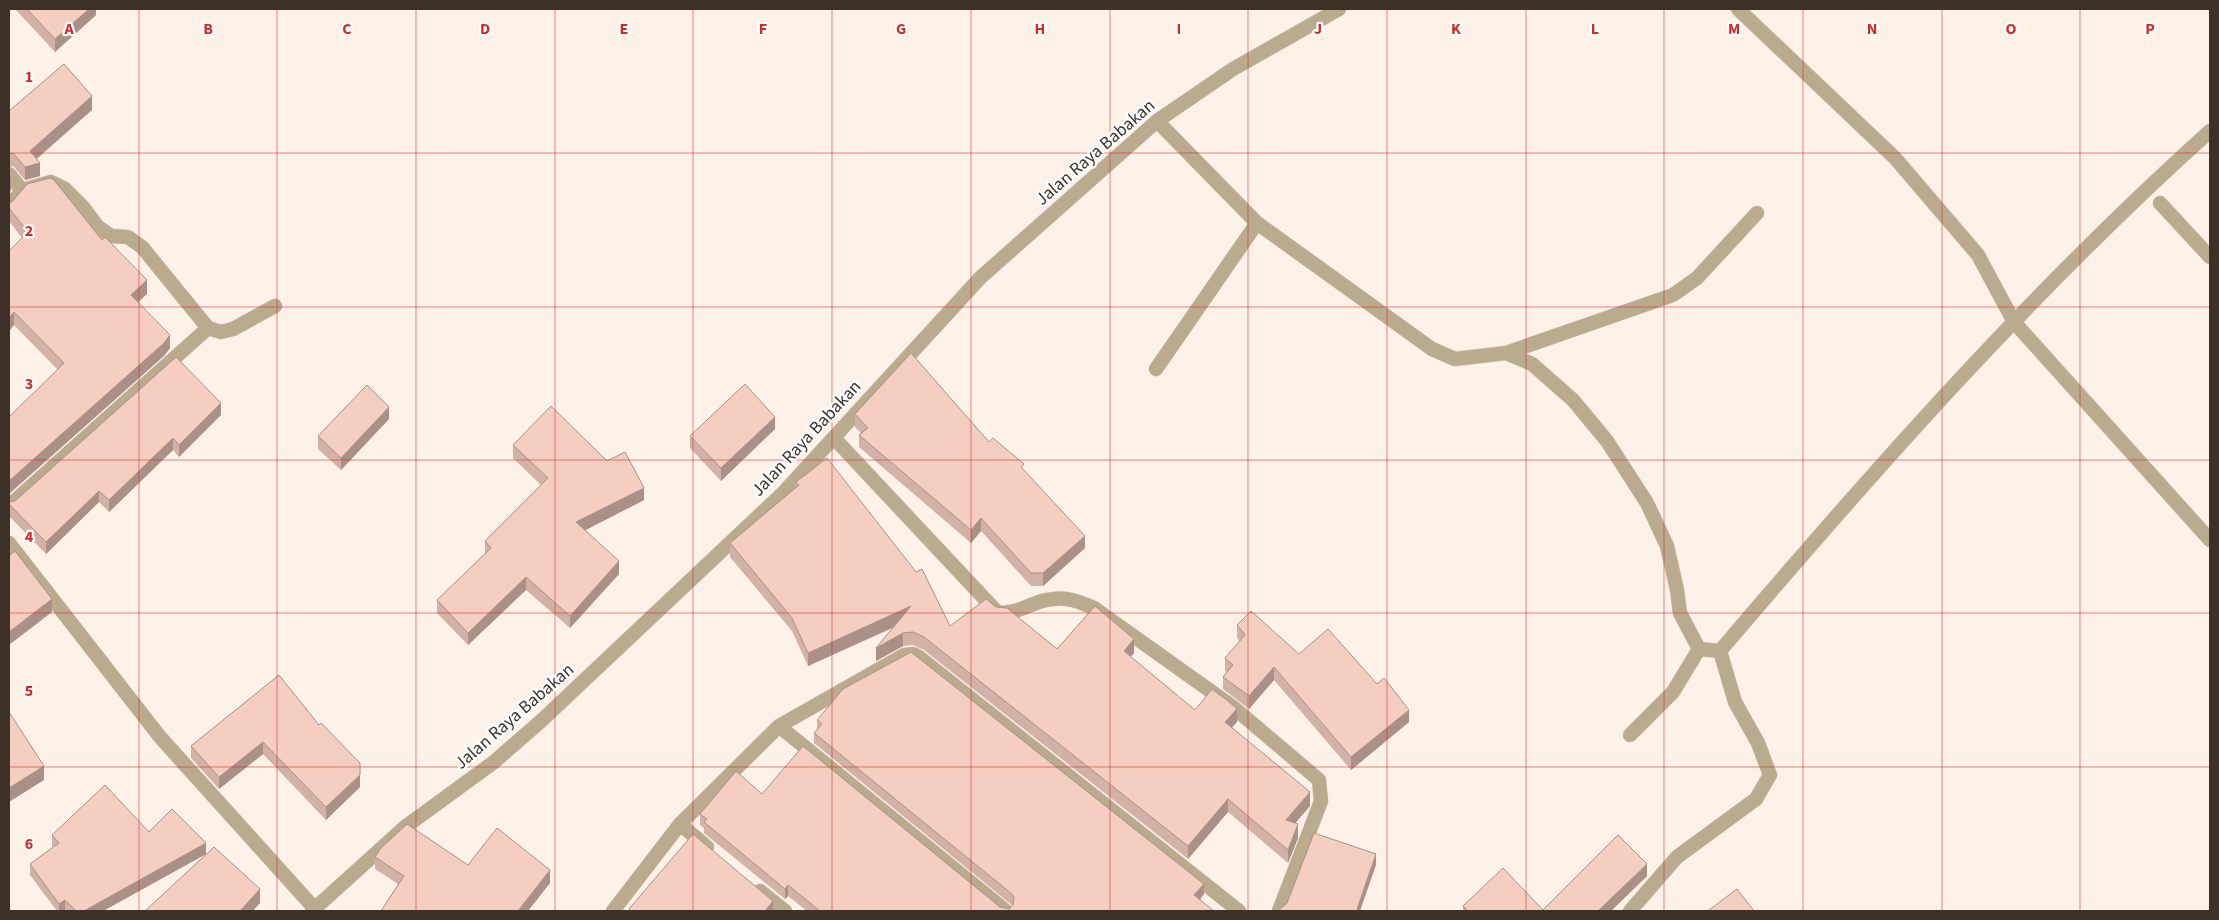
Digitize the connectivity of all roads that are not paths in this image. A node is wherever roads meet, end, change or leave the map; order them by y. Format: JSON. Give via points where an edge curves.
{"nodes":[{"id":1,"x":1339,"y":9,"type":"edge"},
{"id":2,"x":1738,"y":9,"type":"edge"},
{"id":3,"x":1157,"y":121,"type":"junction"},
{"id":4,"x":2210,"y":131,"type":"edge"},
{"id":5,"x":9,"y":174,"type":"edge"},
{"id":6,"x":22,"y":190,"type":"junction"},
{"id":7,"x":2160,"y":203,"type":"dead end"},
{"id":8,"x":9,"y":207,"type":"edge"},
{"id":9,"x":1757,"y":213,"type":"dead end"},
{"id":10,"x":1257,"y":223,"type":"junction"},
{"id":11,"x":2210,"y":257,"type":"edge"},
{"id":12,"x":275,"y":306,"type":"dead end"},
{"id":13,"x":2014,"y":322,"type":"junction"},
{"id":14,"x":208,"y":328,"type":"junction"},
{"id":15,"x":1506,"y":353,"type":"junction"},
{"id":16,"x":1156,"y":369,"type":"dead end"},
{"id":17,"x":834,"y":438,"type":"junction"},
{"id":18,"x":9,"y":506,"type":"edge"},
{"id":19,"x":2210,"y":540,"type":"edge"},
{"id":20,"x":9,"y":543,"type":"edge"},
{"id":21,"x":1699,"y":649,"type":"junction"},
{"id":22,"x":1720,"y":651,"type":"junction"},
{"id":23,"x":778,"y":726,"type":"junction"},
{"id":24,"x":1630,"y":735,"type":"dead end"},
{"id":25,"x":680,"y":824,"type":"junction"},
{"id":26,"x":717,"y":855,"type":"edge"},
{"id":27,"x":747,"y":880,"type":"edge"},
{"id":28,"x":313,"y":910,"type":"edge"},
{"id":29,"x":613,"y":911,"type":"edge"},
{"id":30,"x":785,"y":911,"type":"edge"},
{"id":31,"x":1006,"y":911,"type":"edge"},
{"id":32,"x":1239,"y":911,"type":"edge"},
{"id":33,"x":1279,"y":911,"type":"edge"},
{"id":34,"x":1630,"y":911,"type":"edge"}],
"edges":[{"from":1,"to":3,"type":"street","name":"Jalan Raya Babakan","via":[[1232,69]]},
{"from":2,"to":13,"type":"street","via":[[1895,158],[1978,255]]},
{"from":3,"to":10,"type":"street"},
{"from":3,"to":17,"type":"street","name":"Jalan Raya Babakan","via":[[980,278]]},
{"from":4,"to":13,"type":"street","via":[[2151,184]]},
{"from":5,"to":6,"type":"street"},
{"from":6,"to":8,"type":"street"},
{"from":6,"to":14,"type":"street","via":[[51,182],[65,190],[97,226],[111,236],[128,237],[142,247]]},
{"from":7,"to":11,"type":"street"},
{"from":9,"to":15,"type":"street","via":[[1697,278],[1672,295]]},
{"from":10,"to":15,"type":"street","via":[[1432,349],[1455,359]]},
{"from":10,"to":16,"type":"street"},
{"from":12,"to":14,"type":"street","via":[[233,329],[220,332]]},
{"from":13,"to":19,"type":"street"},
{"from":13,"to":22,"type":"street","via":[[1841,509]]},
{"from":14,"to":18,"type":"street"},
{"from":15,"to":21,"type":"street","via":[[1532,364],[1573,400],[1607,441],[1647,503],[1667,546],[1680,613]]},
{"from":17,"to":28,"type":"street","name":"Jalan Raya Babakan","via":[[783,493],[541,722],[494,762],[405,827]]},
{"from":17,"to":33,"type":"street","via":[[997,612],[1006,614],[1051,598],[1073,599],[1094,608],[1233,708],[1319,780],[1321,802]]},
{"from":20,"to":28,"type":"street","via":[[160,737]]},
{"from":21,"to":22,"type":"street"},
{"from":21,"to":24,"type":"street","via":[[1673,692]]},
{"from":22,"to":34,"type":"street","via":[[1735,702],[1758,743],[1770,775],[1756,798],[1676,856]]},
{"from":23,"to":25,"type":"street"},
{"from":23,"to":31,"type":"street"},
{"from":23,"to":32,"type":"street","via":[[904,655],[913,654]]},
{"from":25,"to":26,"type":"street"},
{"from":25,"to":29,"type":"street"},
{"from":27,"to":30,"type":"street"}]}
